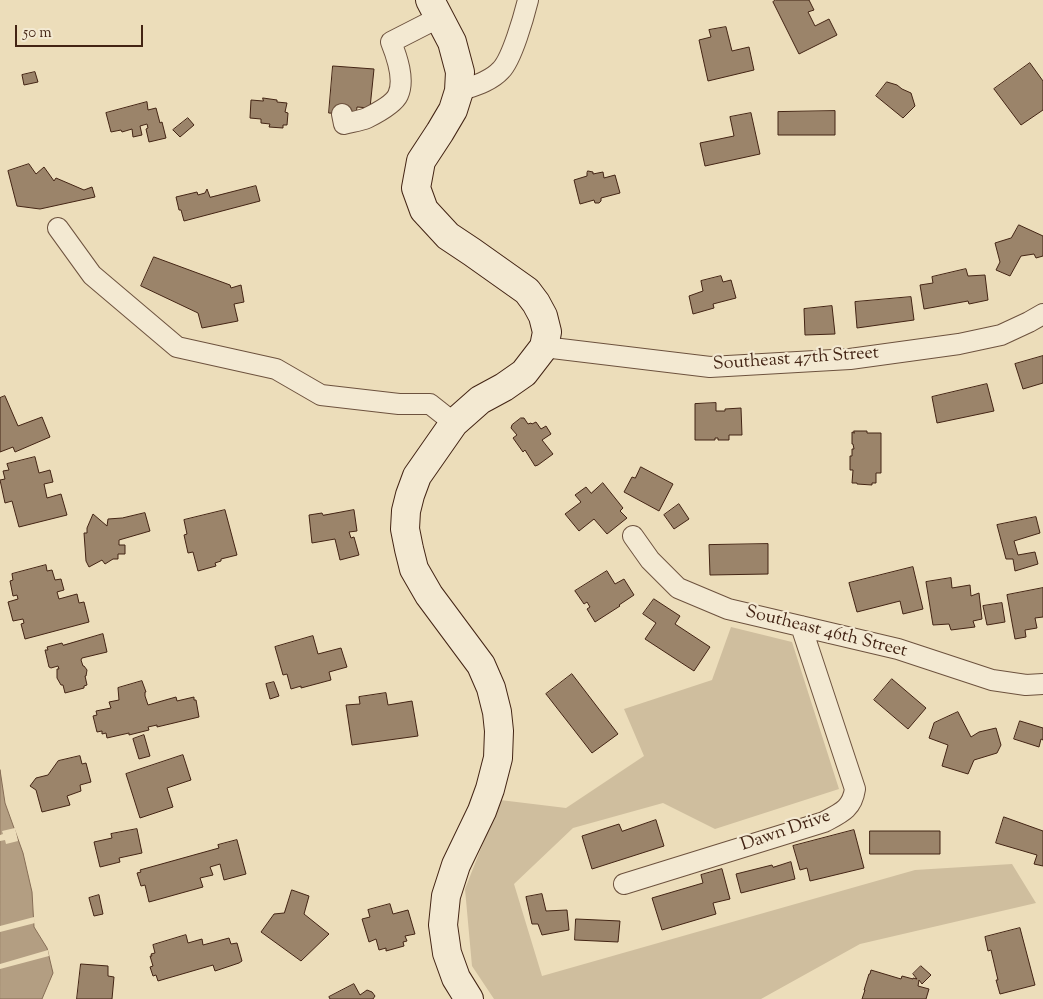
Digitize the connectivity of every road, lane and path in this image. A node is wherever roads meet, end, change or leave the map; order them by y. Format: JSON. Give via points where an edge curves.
{"nodes":[{"id":1,"x":528,"y":0,"type":"edge"},
{"id":2,"x":435,"y":9,"type":"edge"},
{"id":3,"x":459,"y":91,"type":"junction"},
{"id":4,"x":342,"y":114,"type":"dead end"},
{"id":5,"x":58,"y":228,"type":"dead end"},
{"id":6,"x":1043,"y":314,"type":"edge"},
{"id":7,"x":544,"y":347,"type":"junction"},
{"id":8,"x":454,"y":423,"type":"junction"},
{"id":9,"x":633,"y":536,"type":"dead end"},
{"id":10,"x":801,"y":626,"type":"junction"},
{"id":11,"x":1043,"y":684,"type":"edge"},
{"id":12,"x":624,"y":884,"type":"dead end"},
{"id":13,"x":469,"y":999,"type":"edge"}],
"edges":[{"from":1,"to":3,"type":"street","via":[[502,70]]},
{"from":2,"to":3,"type":"street","via":[[452,42],[460,72]]},
{"from":2,"to":4,"type":"street","via":[[391,42],[401,80],[398,96],[366,119],[344,124]]},
{"from":3,"to":7,"type":"street","via":[[453,110],[421,161],[416,188],[424,210],[448,236],[527,291],[543,316],[547,332]]},
{"from":5,"to":8,"type":"street","via":[[92,274],[178,348],[276,369],[321,395],[399,404],[430,404]]},
{"from":6,"to":7,"type":"street","name":"Southeast 47th Street","via":[[1001,335],[850,359],[710,367]]},
{"from":7,"to":8,"type":"street","via":[[524,373],[480,400]]},
{"from":8,"to":13,"type":"street","via":[[417,476],[406,511],[405,529],[414,568],[429,595],[481,665],[492,688],[498,712],[498,758],[490,789],[456,865],[446,896],[443,925],[447,953],[456,978]]},
{"from":9,"to":10,"type":"street","name":"Southeast 46th Street","via":[[650,560],[678,588],[728,609]]},
{"from":10,"to":11,"type":"street","name":"Southeast 46th Street","via":[[898,649],[992,680]]},
{"from":10,"to":12,"type":"street","name":"Dawn Drive","via":[[854,789],[849,807],[824,822]]}]}
